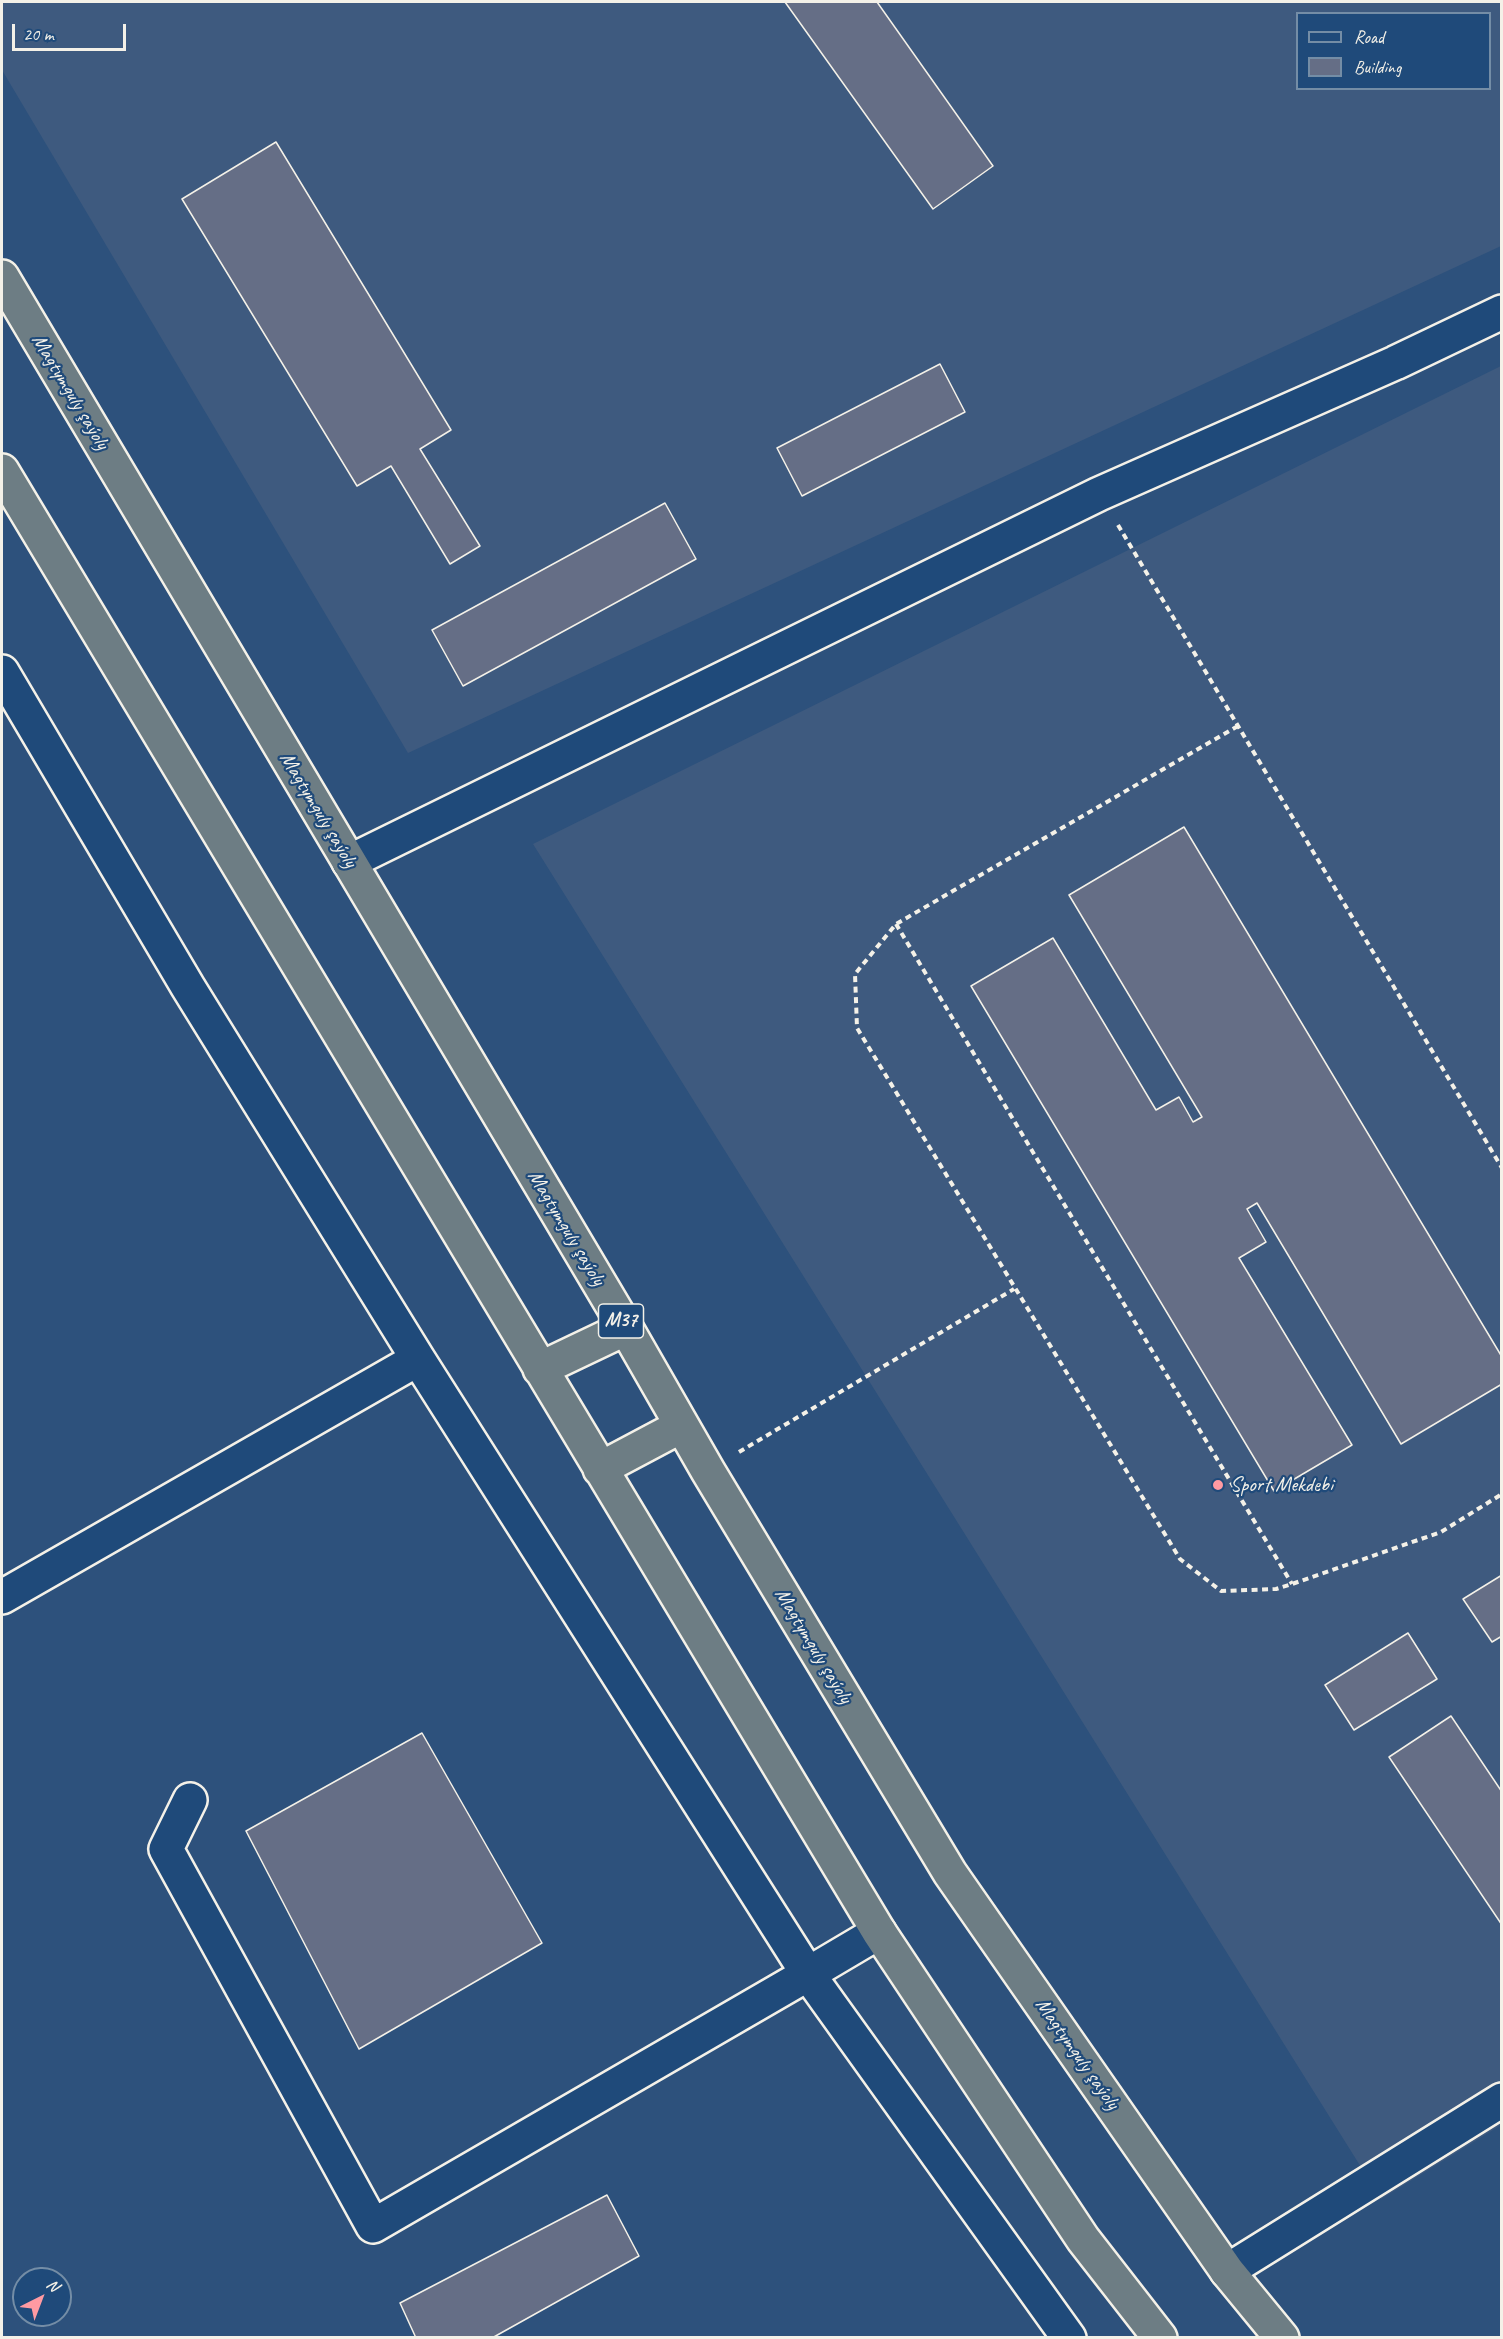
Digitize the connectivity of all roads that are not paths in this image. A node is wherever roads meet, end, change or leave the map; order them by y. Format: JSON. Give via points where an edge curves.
{"nodes":[{"id":1,"x":2,"y":277,"type":"edge"},
{"id":2,"x":1502,"y":312,"type":"edge"},
{"id":3,"x":2,"y":471,"type":"edge"},
{"id":4,"x":2,"y":672,"type":"edge"},
{"id":5,"x":10,"y":705,"type":"edge"},
{"id":6,"x":349,"y":862,"type":"junction"},
{"id":7,"x":626,"y":1328,"type":"junction"},
{"id":8,"x":418,"y":1359,"type":"junction"},
{"id":9,"x":540,"y":1369,"type":"junction"},
{"id":10,"x":681,"y":1426,"type":"junction"},
{"id":11,"x":600,"y":1469,"type":"junction"},
{"id":12,"x":2,"y":1597,"type":"edge"},
{"id":13,"x":190,"y":1800,"type":"dead end"},
{"id":14,"x":879,"y":1932,"type":"junction"},
{"id":15,"x":808,"y":1974,"type":"junction"},
{"id":16,"x":1502,"y":2100,"type":"edge"},
{"id":17,"x":1227,"y":2271,"type":"junction"},
{"id":18,"x":1069,"y":2337,"type":"edge"},
{"id":19,"x":1160,"y":2337,"type":"edge"},
{"id":20,"x":1282,"y":2337,"type":"edge"}],
"edges":[{"from":1,"to":6,"type":"highway","name":"Magtymguly şaýoly","number":"M37"},
{"from":2,"to":6,"type":"street","via":[[1099,494]]},
{"from":3,"to":9,"type":"highway"},
{"from":4,"to":5,"type":"street"},
{"from":5,"to":8,"type":"street"},
{"from":6,"to":7,"type":"highway","name":"Magtymguly şaýoly","number":"M37"},
{"from":7,"to":9,"type":"highway"},
{"from":7,"to":10,"type":"highway","name":"Magtymguly şaýoly","number":"M37"},
{"from":8,"to":12,"type":"street"},
{"from":8,"to":15,"type":"street"},
{"from":9,"to":11,"type":"highway"},
{"from":10,"to":11,"type":"highway"},
{"from":10,"to":17,"type":"highway","name":"Magtymguly şaýoly","number":"M37","via":[[950,1873]]},
{"from":11,"to":14,"type":"highway"},
{"from":13,"to":15,"type":"street","via":[[166,1850],[373,2226]]},
{"from":14,"to":15,"type":"street"},
{"from":14,"to":19,"type":"highway","via":[[1083,2239]]},
{"from":15,"to":18,"type":"street"},
{"from":16,"to":17,"type":"street"},
{"from":17,"to":20,"type":"highway","name":"Magtymguly şaýoly","number":"M37"}]}
